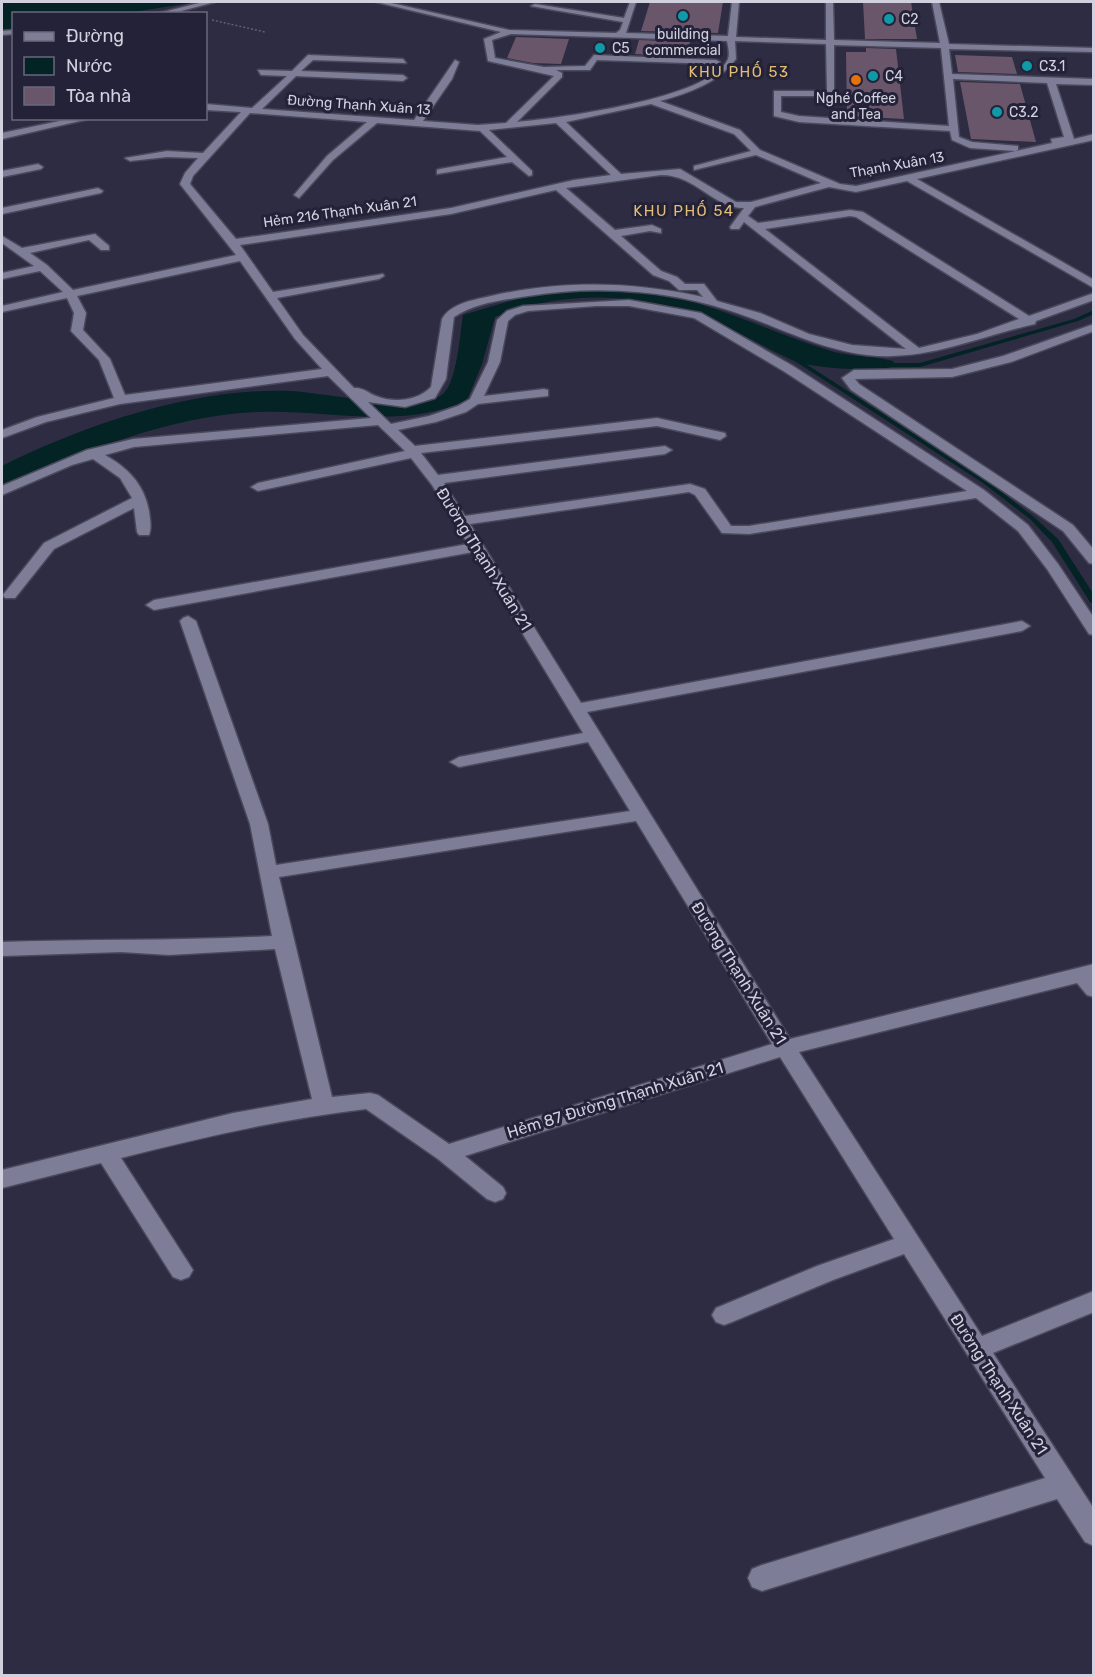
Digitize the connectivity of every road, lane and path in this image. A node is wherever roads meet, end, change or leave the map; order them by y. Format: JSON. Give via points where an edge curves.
{"nodes":[{"id":1,"x":211,"y":2,"type":"edge"},
{"id":2,"x":379,"y":2,"type":"edge"},
{"id":3,"x":633,"y":2,"type":"edge"},
{"id":4,"x":736,"y":2,"type":"edge"},
{"id":5,"x":830,"y":2,"type":"edge"},
{"id":6,"x":936,"y":2,"type":"edge"},
{"id":7,"x":535,"y":6,"type":"dead end"},
{"id":8,"x":166,"y":12,"type":"edge"},
{"id":9,"x":207,"y":19,"type":"edge"},
{"id":10,"x":628,"y":21,"type":"junction"},
{"id":11,"x":265,"y":32,"type":"dead end"},
{"id":12,"x":510,"y":32,"type":"junction"},
{"id":13,"x":617,"y":35,"type":"junction"},
{"id":14,"x":731,"y":41,"type":"junction"},
{"id":15,"x":831,"y":42,"type":"junction"},
{"id":16,"x":945,"y":46,"type":"junction"},
{"id":17,"x":1094,"y":50,"type":"edge"},
{"id":18,"x":718,"y":54,"type":"junction"},
{"id":19,"x":403,"y":61,"type":"dead end"},
{"id":20,"x":455,"y":62,"type":"dead end"},
{"id":21,"x":524,"y":67,"type":"junction"},
{"id":22,"x":648,"y":68,"type":"dead end"},
{"id":23,"x":707,"y":70,"type":"junction"},
{"id":24,"x":261,"y":72,"type":"dead end"},
{"id":25,"x":294,"y":74,"type":"junction"},
{"id":26,"x":948,"y":76,"type":"junction"},
{"id":27,"x":403,"y":78,"type":"dead end"},
{"id":28,"x":1051,"y":81,"type":"junction"},
{"id":29,"x":1094,"y":82,"type":"edge"},
{"id":30,"x":663,"y":96,"type":"junction"},
{"id":31,"x":652,"y":101,"type":"junction"},
{"id":32,"x":207,"y":108,"type":"edge"},
{"id":33,"x":251,"y":111,"type":"junction"},
{"id":34,"x":79,"y":120,"type":"edge"},
{"id":35,"x":375,"y":120,"type":"junction"},
{"id":36,"x":558,"y":120,"type":"junction"},
{"id":37,"x":417,"y":123,"type":"junction"},
{"id":38,"x":509,"y":124,"type":"junction"},
{"id":39,"x":11,"y":126,"type":"dead end"},
{"id":40,"x":481,"y":128,"type":"junction"},
{"id":41,"x":954,"y":129,"type":"junction"},
{"id":42,"x":21,"y":132,"type":"junction"},
{"id":43,"x":2,"y":136,"type":"edge"},
{"id":44,"x":1094,"y":137,"type":"edge"},
{"id":45,"x":1078,"y":140,"type":"junction"},
{"id":46,"x":1094,"y":147,"type":"edge"},
{"id":47,"x":757,"y":152,"type":"junction"},
{"id":48,"x":206,"y":156,"type":"junction"},
{"id":49,"x":130,"y":158,"type":"dead end"},
{"id":50,"x":514,"y":159,"type":"junction"},
{"id":51,"x":38,"y":167,"type":"dead end"},
{"id":52,"x":697,"y":168,"type":"dead end"},
{"id":53,"x":440,"y":172,"type":"dead end"},
{"id":54,"x":529,"y":173,"type":"dead end"},
{"id":55,"x":2,"y":174,"type":"edge"},
{"id":56,"x":618,"y":177,"type":"junction"},
{"id":57,"x":909,"y":178,"type":"junction"},
{"id":58,"x":826,"y":181,"type":"junction"},
{"id":59,"x":559,"y":186,"type":"junction"},
{"id":60,"x":98,"y":191,"type":"dead end"},
{"id":61,"x":299,"y":195,"type":"dead end"},
{"id":62,"x":751,"y":206,"type":"junction"},
{"id":63,"x":2,"y":211,"type":"edge"},
{"id":64,"x":742,"y":216,"type":"junction"},
{"id":65,"x":755,"y":226,"type":"junction"},
{"id":66,"x":735,"y":227,"type":"dead end"},
{"id":67,"x":657,"y":231,"type":"dead end"},
{"id":68,"x":612,"y":234,"type":"junction"},
{"id":69,"x":2,"y":240,"type":"edge"},
{"id":70,"x":233,"y":243,"type":"junction"},
{"id":71,"x":105,"y":248,"type":"dead end"},
{"id":72,"x":20,"y":252,"type":"junction"},
{"id":73,"x":243,"y":257,"type":"junction"},
{"id":74,"x":43,"y":267,"type":"junction"},
{"id":75,"x":2,"y":276,"type":"edge"},
{"id":76,"x":379,"y":276,"type":"dead end"},
{"id":77,"x":1094,"y":285,"type":"edge"},
{"id":78,"x":70,"y":295,"type":"junction"},
{"id":79,"x":270,"y":296,"type":"junction"},
{"id":80,"x":1094,"y":296,"type":"edge"},
{"id":81,"x":714,"y":304,"type":"junction"},
{"id":82,"x":2,"y":309,"type":"edge"},
{"id":83,"x":1030,"y":322,"type":"junction"},
{"id":84,"x":1094,"y":327,"type":"edge"},
{"id":85,"x":917,"y":352,"type":"junction"},
{"id":86,"x":330,"y":372,"type":"junction"},
{"id":87,"x":343,"y":385,"type":"junction"},
{"id":88,"x":544,"y":393,"type":"dead end"},
{"id":89,"x":121,"y":400,"type":"junction"},
{"id":90,"x":475,"y":402,"type":"junction"},
{"id":91,"x":384,"y":423,"type":"junction"},
{"id":92,"x":2,"y":434,"type":"edge"},
{"id":93,"x":720,"y":436,"type":"dead end"},
{"id":94,"x":665,"y":450,"type":"dead end"},
{"id":95,"x":413,"y":451,"type":"junction"},
{"id":96,"x":92,"y":453,"type":"junction"},
{"id":97,"x":435,"y":480,"type":"junction"},
{"id":98,"x":258,"y":487,"type":"dead end"},
{"id":99,"x":2,"y":490,"type":"edge"},
{"id":100,"x":979,"y":493,"type":"junction"},
{"id":101,"x":139,"y":500,"type":"junction"},
{"id":102,"x":462,"y":521,"type":"junction"},
{"id":103,"x":144,"y":532,"type":"dead end"},
{"id":104,"x":478,"y":547,"type":"junction"},
{"id":105,"x":1094,"y":561,"type":"edge"},
{"id":106,"x":10,"y":595,"type":"dead end"},
{"id":107,"x":154,"y":605,"type":"dead end"},
{"id":108,"x":188,"y":621,"type":"dead end"},
{"id":109,"x":1022,"y":626,"type":"dead end"},
{"id":110,"x":1094,"y":631,"type":"edge"},
{"id":111,"x":577,"y":709,"type":"junction"},
{"id":112,"x":593,"y":736,"type":"junction"},
{"id":113,"x":459,"y":762,"type":"dead end"},
{"id":114,"x":641,"y":814,"type":"junction"},
{"id":115,"x":269,"y":872,"type":"junction"},
{"id":116,"x":283,"y":942,"type":"junction"},
{"id":117,"x":2,"y":949,"type":"edge"},
{"id":118,"x":1089,"y":979,"type":"edge"},
{"id":119,"x":785,"y":1048,"type":"junction"},
{"id":120,"x":324,"y":1106,"type":"junction"},
{"id":121,"x":106,"y":1153,"type":"junction"},
{"id":122,"x":446,"y":1153,"type":"junction"},
{"id":123,"x":2,"y":1179,"type":"edge"},
{"id":124,"x":495,"y":1193,"type":"dead end"},
{"id":125,"x":909,"y":1243,"type":"junction"},
{"id":126,"x":180,"y":1270,"type":"dead end"},
{"id":127,"x":1094,"y":1301,"type":"edge"},
{"id":128,"x":724,"y":1315,"type":"dead end"},
{"id":129,"x":976,"y":1348,"type":"junction"},
{"id":130,"x":1063,"y":1485,"type":"junction"},
{"id":131,"x":1094,"y":1533,"type":"edge"},
{"id":132,"x":762,"y":1578,"type":"dead end"}],
"edges":[{"from":1,"to":8,"type":"street"},
{"from":2,"to":12,"type":"street"},
{"from":3,"to":10,"type":"street"},
{"from":4,"to":14,"type":"street"},
{"from":5,"to":15,"type":"street"},
{"from":6,"to":16,"type":"street"},
{"from":7,"to":10,"type":"street"},
{"from":9,"to":11,"type":"path"},
{"from":10,"to":13,"type":"street","via":[[624,31]]},
{"from":12,"to":13,"type":"street"},
{"from":12,"to":21,"type":"street","via":[[488,39],[491,59]]},
{"from":13,"to":14,"type":"street"},
{"from":14,"to":15,"type":"street"},
{"from":14,"to":18,"type":"street"},
{"from":14,"to":30,"type":"street","via":[[732,59],[723,70],[679,93]]},
{"from":15,"to":16,"type":"street"},
{"from":15,"to":41,"type":"street","via":[[831,94],[777,93],[777,114],[799,119]]},
{"from":16,"to":17,"type":"street"},
{"from":16,"to":26,"type":"street"},
{"from":18,"to":21,"type":"street","via":[[594,57],[591,65],[578,70]]},
{"from":18,"to":23,"type":"street"},
{"from":19,"to":25,"type":"street","via":[[333,54],[311,57]]},
{"from":20,"to":37,"type":"street"},
{"from":21,"to":38,"type":"street","via":[[550,71],[559,77]]},
{"from":22,"to":23,"type":"street"},
{"from":23,"to":30,"type":"street","via":[[666,90]]},
{"from":24,"to":25,"type":"street"},
{"from":25,"to":27,"type":"street"},
{"from":25,"to":33,"type":"street"},
{"from":26,"to":28,"type":"street"},
{"from":26,"to":41,"type":"street"},
{"from":28,"to":29,"type":"street"},
{"from":28,"to":41,"type":"street","via":[[1070,139],[1019,148],[970,145],[955,138]]},
{"from":30,"to":31,"type":"street"},
{"from":31,"to":36,"type":"street"},
{"from":31,"to":47,"type":"street","name":"Thạnh Xuân 13","via":[[737,132]]},
{"from":32,"to":33,"type":"street","name":"Đường Thạnh Xuân 13"},
{"from":33,"to":35,"type":"street","name":"Đường Thạnh Xuân 13"},
{"from":33,"to":48,"type":"street"},
{"from":34,"to":42,"type":"street"},
{"from":35,"to":37,"type":"street","name":"Đường Thạnh Xuân 13"},
{"from":35,"to":61,"type":"street","via":[[330,158]]},
{"from":36,"to":38,"type":"street"},
{"from":36,"to":56,"type":"street"},
{"from":37,"to":40,"type":"street","name":"Đường Thạnh Xuân 13"},
{"from":38,"to":40,"type":"street","name":"Đường Thạnh Xuân 13"},
{"from":39,"to":42,"type":"street"},
{"from":40,"to":50,"type":"street"},
{"from":42,"to":43,"type":"street"},
{"from":44,"to":45,"type":"street","name":"Thạnh Xuân 13"},
{"from":45,"to":46,"type":"street"},
{"from":45,"to":57,"type":"street","name":"Thạnh Xuân 13"},
{"from":47,"to":52,"type":"street"},
{"from":47,"to":58,"type":"street","name":"Thạnh Xuân 13"},
{"from":48,"to":49,"type":"street","via":[[167,154]]},
{"from":48,"to":70,"type":"street","via":[[185,184]]},
{"from":50,"to":53,"type":"street"},
{"from":50,"to":54,"type":"street"},
{"from":51,"to":55,"type":"street"},
{"from":56,"to":59,"type":"street","name":"Hẻm 216 Thạnh Xuân 21"},
{"from":56,"to":62,"type":"street","name":"Hẻm 216 Thạnh Xuân 21","via":[[680,171],[734,205]]},
{"from":57,"to":58,"type":"street","name":"Thạnh Xuân 13","via":[[856,189]]},
{"from":57,"to":77,"type":"street"},
{"from":58,"to":62,"type":"street","via":[[809,191]]},
{"from":59,"to":68,"type":"street"},
{"from":59,"to":70,"type":"street","name":"Hẻm 216 Thạnh Xuân 21","via":[[451,211]]},
{"from":60,"to":63,"type":"street"},
{"from":62,"to":64,"type":"street"},
{"from":64,"to":65,"type":"street"},
{"from":64,"to":66,"type":"street"},
{"from":65,"to":83,"type":"street","via":[[859,214]]},
{"from":65,"to":85,"type":"street"},
{"from":67,"to":68,"type":"street","via":[[652,228]]},
{"from":68,"to":81,"type":"street","via":[[657,273],[683,288],[700,286]]},
{"from":69,"to":72,"type":"street"},
{"from":70,"to":73,"type":"street"},
{"from":71,"to":72,"type":"street","via":[[91,236]]},
{"from":72,"to":74,"type":"street"},
{"from":73,"to":78,"type":"street"},
{"from":73,"to":79,"type":"street"},
{"from":74,"to":75,"type":"street"},
{"from":74,"to":78,"type":"street"},
{"from":76,"to":79,"type":"street"},
{"from":78,"to":82,"type":"street"},
{"from":78,"to":89,"type":"street","via":[[80,313],[77,331],[105,359]]},
{"from":79,"to":86,"type":"street"},
{"from":80,"to":83,"type":"street"},
{"from":81,"to":85,"type":"street","via":[[753,314],[835,346],[875,352]]},
{"from":81,"to":87,"type":"street","via":[[613,285],[567,286],[490,301],[459,309],[450,316],[441,353],[441,383],[434,395],[413,402],[385,403]]},
{"from":83,"to":85,"type":"street","via":[[944,348]]},
{"from":84,"to":105,"type":"street","via":[[1006,359],[952,372],[854,374],[848,378],[855,387],[1068,528]]},
{"from":86,"to":87,"type":"street"},
{"from":86,"to":89,"type":"street"},
{"from":87,"to":91,"type":"street","name":"Đường Thạnh Xuân 21"},
{"from":88,"to":90,"type":"street"},
{"from":89,"to":92,"type":"street","via":[[43,418]]},
{"from":90,"to":91,"type":"street","via":[[432,419]]},
{"from":90,"to":100,"type":"street","via":[[494,362],[504,320],[511,313],[527,308],[596,303],[666,309],[697,315],[722,329]]},
{"from":91,"to":95,"type":"street","name":"Đường Thạnh Xuân 21"},
{"from":91,"to":96,"type":"street","via":[[144,442]]},
{"from":93,"to":95,"type":"street","via":[[657,422]]},
{"from":94,"to":97,"type":"street"},
{"from":95,"to":97,"type":"street","name":"Đường Thạnh Xuân 21"},
{"from":95,"to":98,"type":"street"},
{"from":96,"to":99,"type":"street"},
{"from":96,"to":101,"type":"street","via":[[126,473]]},
{"from":97,"to":102,"type":"street","name":"Đường Thạnh Xuân 21"},
{"from":100,"to":102,"type":"street","via":[[749,530],[727,530],[700,492],[690,488]]},
{"from":100,"to":110,"type":"street","via":[[1023,528]]},
{"from":101,"to":103,"type":"street"},
{"from":101,"to":106,"type":"street","via":[[49,546]]},
{"from":102,"to":104,"type":"street","name":"Đường Thạnh Xuân 21"},
{"from":104,"to":107,"type":"street"},
{"from":104,"to":111,"type":"street","name":"Đường Thạnh Xuân 21"},
{"from":108,"to":115,"type":"street","via":[[259,824]]},
{"from":109,"to":111,"type":"street"},
{"from":111,"to":112,"type":"street","name":"Đường Thạnh Xuân 21"},
{"from":112,"to":113,"type":"street"},
{"from":112,"to":114,"type":"street","name":"Đường Thạnh Xuân 21"},
{"from":114,"to":115,"type":"street"},
{"from":114,"to":119,"type":"street","name":"Đường Thạnh Xuân 21"},
{"from":115,"to":116,"type":"street"},
{"from":116,"to":117,"type":"street","via":[[170,948],[121,945]]},
{"from":116,"to":120,"type":"street"},
{"from":118,"to":119,"type":"street","name":"Hẻm 87 Đường Thạnh Xuân 21"},
{"from":119,"to":122,"type":"street","name":"Hẻm 87 Đường Thạnh Xuân 21"},
{"from":119,"to":125,"type":"street","name":"Đường Thạnh Xuân 21"},
{"from":120,"to":121,"type":"street","via":[[233,1121]]},
{"from":120,"to":122,"type":"street","via":[[370,1101]]},
{"from":121,"to":123,"type":"street"},
{"from":121,"to":126,"type":"street"},
{"from":122,"to":124,"type":"street"},
{"from":125,"to":128,"type":"street"},
{"from":125,"to":129,"type":"street","name":"Đường Thạnh Xuân 21"},
{"from":127,"to":129,"type":"street"},
{"from":129,"to":130,"type":"street","name":"Đường Thạnh Xuân 21"},
{"from":130,"to":131,"type":"street","name":"Đường Thạnh Xuân 21"},
{"from":130,"to":132,"type":"street"}]}
